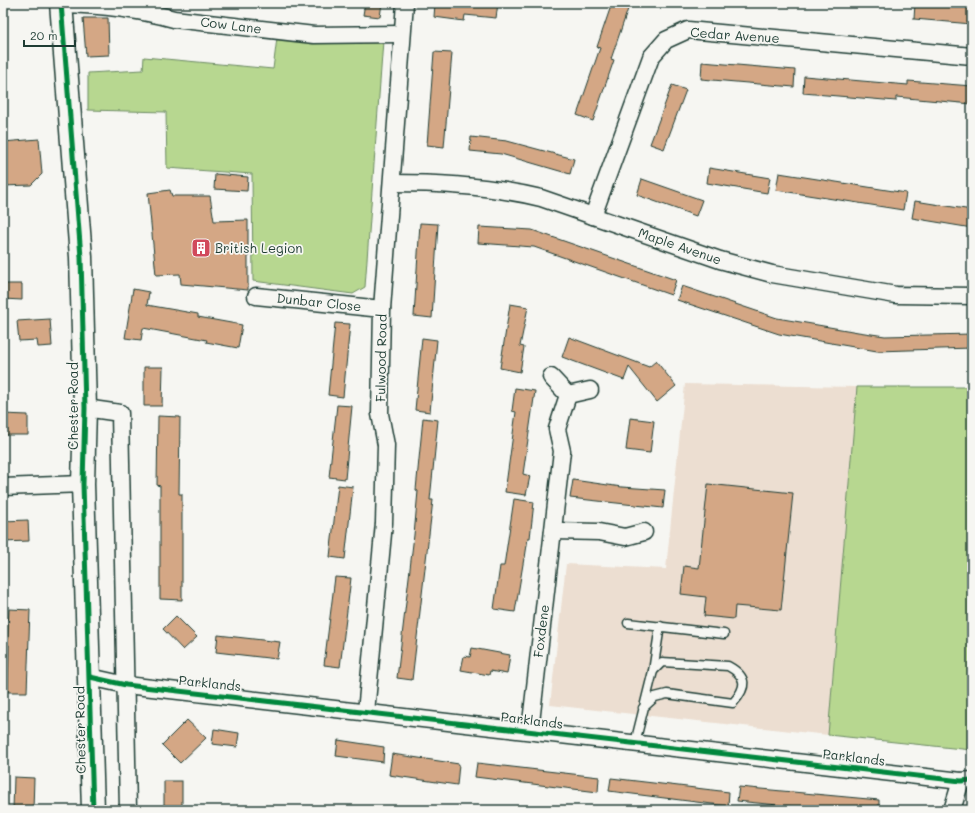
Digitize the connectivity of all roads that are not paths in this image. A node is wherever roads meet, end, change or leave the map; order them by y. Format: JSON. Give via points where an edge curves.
{"nodes":[{"id":1,"x":61,"y":3,"type":"edge"},
{"id":2,"x":405,"y":3,"type":"edge"},
{"id":3,"x":402,"y":34,"type":"junction"},
{"id":4,"x":972,"y":56,"type":"edge"},
{"id":5,"x":392,"y":183,"type":"junction"},
{"id":6,"x":593,"y":216,"type":"junction"},
{"id":7,"x":256,"y":296,"type":"dead end"},
{"id":8,"x":972,"y":296,"type":"edge"},
{"id":9,"x":382,"y":309,"type":"junction"},
{"id":10,"x":551,"y":377,"type":"dead end"},
{"id":11,"x":590,"y":390,"type":"dead end"},
{"id":12,"x":568,"y":395,"type":"junction"},
{"id":13,"x":85,"y":408,"type":"junction"},
{"id":14,"x":84,"y":484,"type":"junction"},
{"id":15,"x":3,"y":486,"type":"edge"},
{"id":16,"x":553,"y":531,"type":"junction"},
{"id":17,"x":644,"y":532,"type":"dead end"},
{"id":18,"x":628,"y":623,"type":"dead end"},
{"id":19,"x":660,"y":626,"type":"junction"},
{"id":20,"x":724,"y":634,"type":"dead end"},
{"id":21,"x":653,"y":671,"type":"junction"},
{"id":22,"x":90,"y":677,"type":"junction"},
{"id":23,"x":126,"y":685,"type":"junction"},
{"id":24,"x":643,"y":708,"type":"junction"},
{"id":25,"x":366,"y":712,"type":"junction"},
{"id":26,"x":530,"y":731,"type":"junction"},
{"id":27,"x":634,"y":743,"type":"junction"},
{"id":28,"x":967,"y":780,"type":"edge"},
{"id":29,"x":93,"y":810,"type":"edge"},
{"id":30,"x":128,"y":810,"type":"edge"},
{"id":31,"x":952,"y":810,"type":"edge"}],
"edges":[{"from":1,"to":3,"type":"street","name":"Cow Lane","via":[[96,5],[152,13],[174,19],[314,35]]},
{"from":1,"to":13,"type":"main road","name":"Chester Road","via":[[81,257]]},
{"from":2,"to":3,"type":"street","name":"Fulwood Road"},
{"from":3,"to":5,"type":"street","name":"Fulwood Road"},
{"from":4,"to":6,"type":"street","name":"Cedar Avenue","via":[[688,30],[666,40],[651,57]]},
{"from":5,"to":6,"type":"street","name":"Maple Avenue","via":[[439,183],[521,193]]},
{"from":5,"to":9,"type":"street","name":"Fulwood Road"},
{"from":6,"to":8,"type":"street","name":"Maple Avenue","via":[[720,260],[772,274],[896,295]]},
{"from":7,"to":9,"type":"street","name":"Dunbar Close"},
{"from":9,"to":25,"type":"street","name":"Fulwood Road","via":[[380,414],[386,446],[384,523]]},
{"from":10,"to":12,"type":"street"},
{"from":11,"to":12,"type":"street"},
{"from":12,"to":16,"type":"street","name":"Foxdene","via":[[558,429],[562,451]]},
{"from":13,"to":14,"type":"main road","name":"Chester Road"},
{"from":13,"to":23,"type":"street","name":"Chester Road","via":[[120,413]]},
{"from":14,"to":15,"type":"street"},
{"from":14,"to":22,"type":"main road","name":"Chester Road"},
{"from":16,"to":17,"type":"street","via":[[599,532],[625,537]]},
{"from":16,"to":26,"type":"street","name":"Foxdene"},
{"from":18,"to":19,"type":"lane"},
{"from":19,"to":20,"type":"lane"},
{"from":19,"to":21,"type":"lane"},
{"from":21,"to":24,"type":"lane"},
{"from":21,"to":24,"type":"lane","via":[[662,662],[728,666],[743,678],[743,687],[733,703],[667,694],[655,697]]},
{"from":22,"to":23,"type":"street","name":"Parklands"},
{"from":22,"to":29,"type":"main road","name":"Chester Road"},
{"from":23,"to":25,"type":"street","name":"Parklands"},
{"from":23,"to":30,"type":"street","name":"Chester Road"},
{"from":24,"to":27,"type":"lane"},
{"from":25,"to":26,"type":"street","name":"Parklands"},
{"from":26,"to":27,"type":"street","name":"Parklands"},
{"from":27,"to":28,"type":"street","name":"Parklands"},
{"from":28,"to":31,"type":"street"}]}
